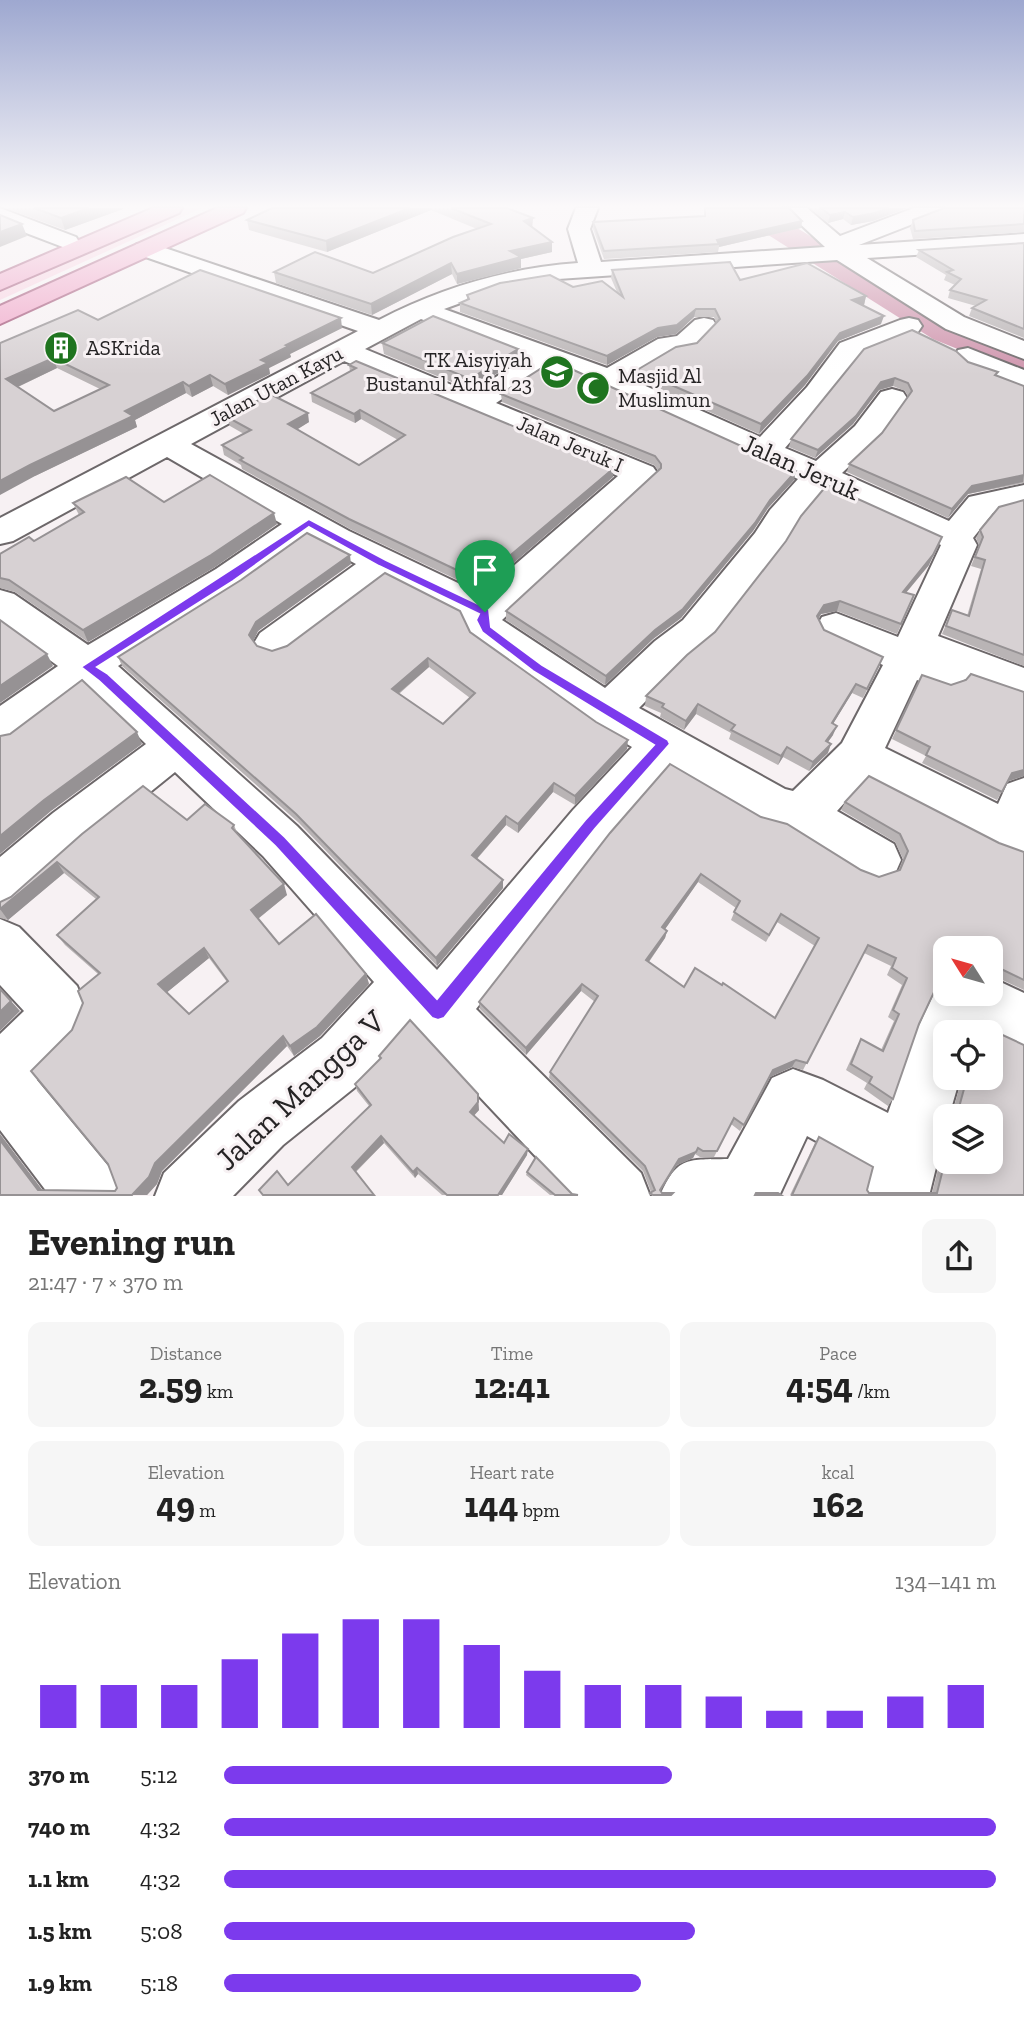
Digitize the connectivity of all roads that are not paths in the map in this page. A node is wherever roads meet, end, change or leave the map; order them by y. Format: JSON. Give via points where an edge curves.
{"nodes":[{"id":1,"x":17,"y":264,"type":"edge"},
{"id":2,"x":44,"y":264,"type":"edge"},
{"id":3,"x":92,"y":264,"type":"edge"},
{"id":4,"x":113,"y":264,"type":"edge"},
{"id":5,"x":189,"y":264,"type":"edge"},
{"id":6,"x":590,"y":264,"type":"edge"},
{"id":7,"x":676,"y":264,"type":"edge"},
{"id":8,"x":834,"y":264,"type":"edge"},
{"id":9,"x":843,"y":264,"type":"edge"},
{"id":10,"x":1007,"y":264,"type":"edge"},
{"id":11,"x":1014,"y":267,"type":"edge"},
{"id":12,"x":592,"y":270,"type":"junction"},
{"id":13,"x":0,"y":271,"type":"edge"},
{"id":14,"x":0,"y":283,"type":"edge"},
{"id":15,"x":0,"y":306,"type":"edge"},
{"id":16,"x":420,"y":309,"type":"junction"},
{"id":17,"x":0,"y":316,"type":"edge"},
{"id":18,"x":704,"y":326,"type":"dead end"},
{"id":19,"x":909,"y":326,"type":"junction"},
{"id":20,"x":380,"y":330,"type":"junction"},
{"id":21,"x":343,"y":350,"type":"junction"},
{"id":22,"x":1024,"y":351,"type":"edge"},
{"id":23,"x":546,"y":357,"type":"junction"},
{"id":24,"x":608,"y":380,"type":"junction"},
{"id":25,"x":1024,"y":380,"type":"edge"},
{"id":26,"x":891,"y":398,"type":"dead end"},
{"id":27,"x":475,"y":403,"type":"junction"},
{"id":28,"x":167,"y":444,"type":"junction"},
{"id":29,"x":766,"y":462,"type":"junction"},
{"id":30,"x":819,"y":476,"type":"junction"},
{"id":31,"x":1024,"y":495,"type":"edge"},
{"id":32,"x":309,"y":522,"type":"junction"},
{"id":33,"x":0,"y":533,"type":"edge"},
{"id":34,"x":955,"y":537,"type":"junction"},
{"id":35,"x":383,"y":563,"type":"junction"},
{"id":36,"x":0,"y":604,"type":"edge"},
{"id":37,"x":485,"y":612,"type":"junction"},
{"id":38,"x":836,"y":627,"type":"dead end"},
{"id":39,"x":274,"y":643,"type":"dead end"},
{"id":40,"x":911,"y":650,"type":"junction"},
{"id":41,"x":87,"y":667,"type":"junction"},
{"id":42,"x":946,"y":675,"type":"dead end"},
{"id":43,"x":1024,"y":685,"type":"edge"},
{"id":44,"x":608,"y":712,"type":"junction"},
{"id":45,"x":0,"y":730,"type":"edge"},
{"id":46,"x":663,"y":744,"type":"junction"},
{"id":47,"x":177,"y":745,"type":"junction"},
{"id":48,"x":858,"y":756,"type":"junction"},
{"id":49,"x":796,"y":812,"type":"junction"},
{"id":50,"x":1020,"y":824,"type":"edge"},
{"id":51,"x":876,"y":860,"type":"dead end"},
{"id":52,"x":0,"y":889,"type":"edge"},
{"id":53,"x":0,"y":945,"type":"edge"},
{"id":54,"x":424,"y":997,"type":"junction"},
{"id":55,"x":951,"y":1020,"type":"edge"},
{"id":56,"x":1024,"y":1024,"type":"edge"},
{"id":57,"x":933,"y":1072,"type":"edge"},
{"id":58,"x":0,"y":1075,"type":"edge"},
{"id":59,"x":0,"y":1081,"type":"edge"},
{"id":60,"x":901,"y":1176,"type":"edge"},
{"id":61,"x":614,"y":1194,"type":"edge"},
{"id":62,"x":91,"y":1195,"type":"edge"},
{"id":63,"x":187,"y":1195,"type":"edge"},
{"id":64,"x":692,"y":1195,"type":"edge"}],
"edges":[{"from":1,"to":13,"type":"main road"},
{"from":2,"to":14,"type":"main road"},
{"from":3,"to":15,"type":"main road"},
{"from":4,"to":17,"type":"main road"},
{"from":5,"to":20,"type":"street"},
{"from":6,"to":12,"type":"street"},
{"from":7,"to":12,"type":"street","name":"Jalan Utan Kayu"},
{"from":8,"to":19,"type":"street","via":[[876,304]]},
{"from":9,"to":22,"type":"street","via":[[955,323]]},
{"from":10,"to":11,"type":"street"},
{"from":12,"to":16,"type":"street","name":"Jalan Utan Kayu","via":[[495,282]]},
{"from":16,"to":20,"type":"street","name":"Jalan Utan Kayu"},
{"from":16,"to":23,"type":"street","name":"Jalan Jeruk"},
{"from":18,"to":24,"type":"street","via":[[684,344],[668,345]]},
{"from":19,"to":25,"type":"street"},
{"from":19,"to":29,"type":"street","via":[[850,349]]},
{"from":20,"to":21,"type":"street","name":"Jalan Utan Kayu"},
{"from":21,"to":27,"type":"street","name":"Jalan Jeruk I"},
{"from":21,"to":28,"type":"street","name":"Jalan Utan Kayu"},
{"from":23,"to":24,"type":"street","name":"Jalan Jeruk"},
{"from":23,"to":27,"type":"street"},
{"from":24,"to":29,"type":"street","name":"Jalan Jeruk"},
{"from":26,"to":30,"type":"street","via":[[866,433]]},
{"from":27,"to":37,"type":"street","name":"Jalan Jeruk I","via":[[641,474]]},
{"from":28,"to":32,"type":"street"},
{"from":28,"to":33,"type":"street","name":"Jalan Utan Kayu"},
{"from":29,"to":30,"type":"street","name":"Jalan Jeruk"},
{"from":30,"to":34,"type":"street","name":"Jalan Jeruk"},
{"from":30,"to":44,"type":"street","via":[[697,630]]},
{"from":31,"to":34,"type":"street","via":[[981,506]]},
{"from":32,"to":35,"type":"street"},
{"from":32,"to":41,"type":"street"},
{"from":34,"to":40,"type":"street","via":[[960,545]]},
{"from":35,"to":37,"type":"street"},
{"from":35,"to":39,"type":"street"},
{"from":36,"to":41,"type":"street"},
{"from":37,"to":44,"type":"street","via":[[486,629]]},
{"from":38,"to":40,"type":"street"},
{"from":40,"to":42,"type":"street"},
{"from":40,"to":43,"type":"street"},
{"from":40,"to":48,"type":"street"},
{"from":41,"to":45,"type":"street"},
{"from":41,"to":47,"type":"street"},
{"from":44,"to":46,"type":"street"},
{"from":46,"to":49,"type":"street","via":[[776,808]]},
{"from":46,"to":54,"type":"street","name":"Jalan Mangga V"},
{"from":47,"to":52,"type":"street"},
{"from":47,"to":54,"type":"street","via":[[280,841]]},
{"from":48,"to":49,"type":"street","via":[[814,803]]},
{"from":48,"to":50,"type":"street"},
{"from":49,"to":51,"type":"street"},
{"from":53,"to":58,"type":"street","via":[[60,1012]]},
{"from":54,"to":61,"type":"street"},
{"from":54,"to":63,"type":"street","name":"Jalan Mangga V","via":[[261,1123]]},
{"from":55,"to":56,"type":"street","via":[[966,999],[981,1001]]},
{"from":57,"to":60,"type":"street"},
{"from":59,"to":62,"type":"street"},
{"from":60,"to":64,"type":"street","via":[[802,1101],[793,1099],[746,1188],[699,1190]]}]}
